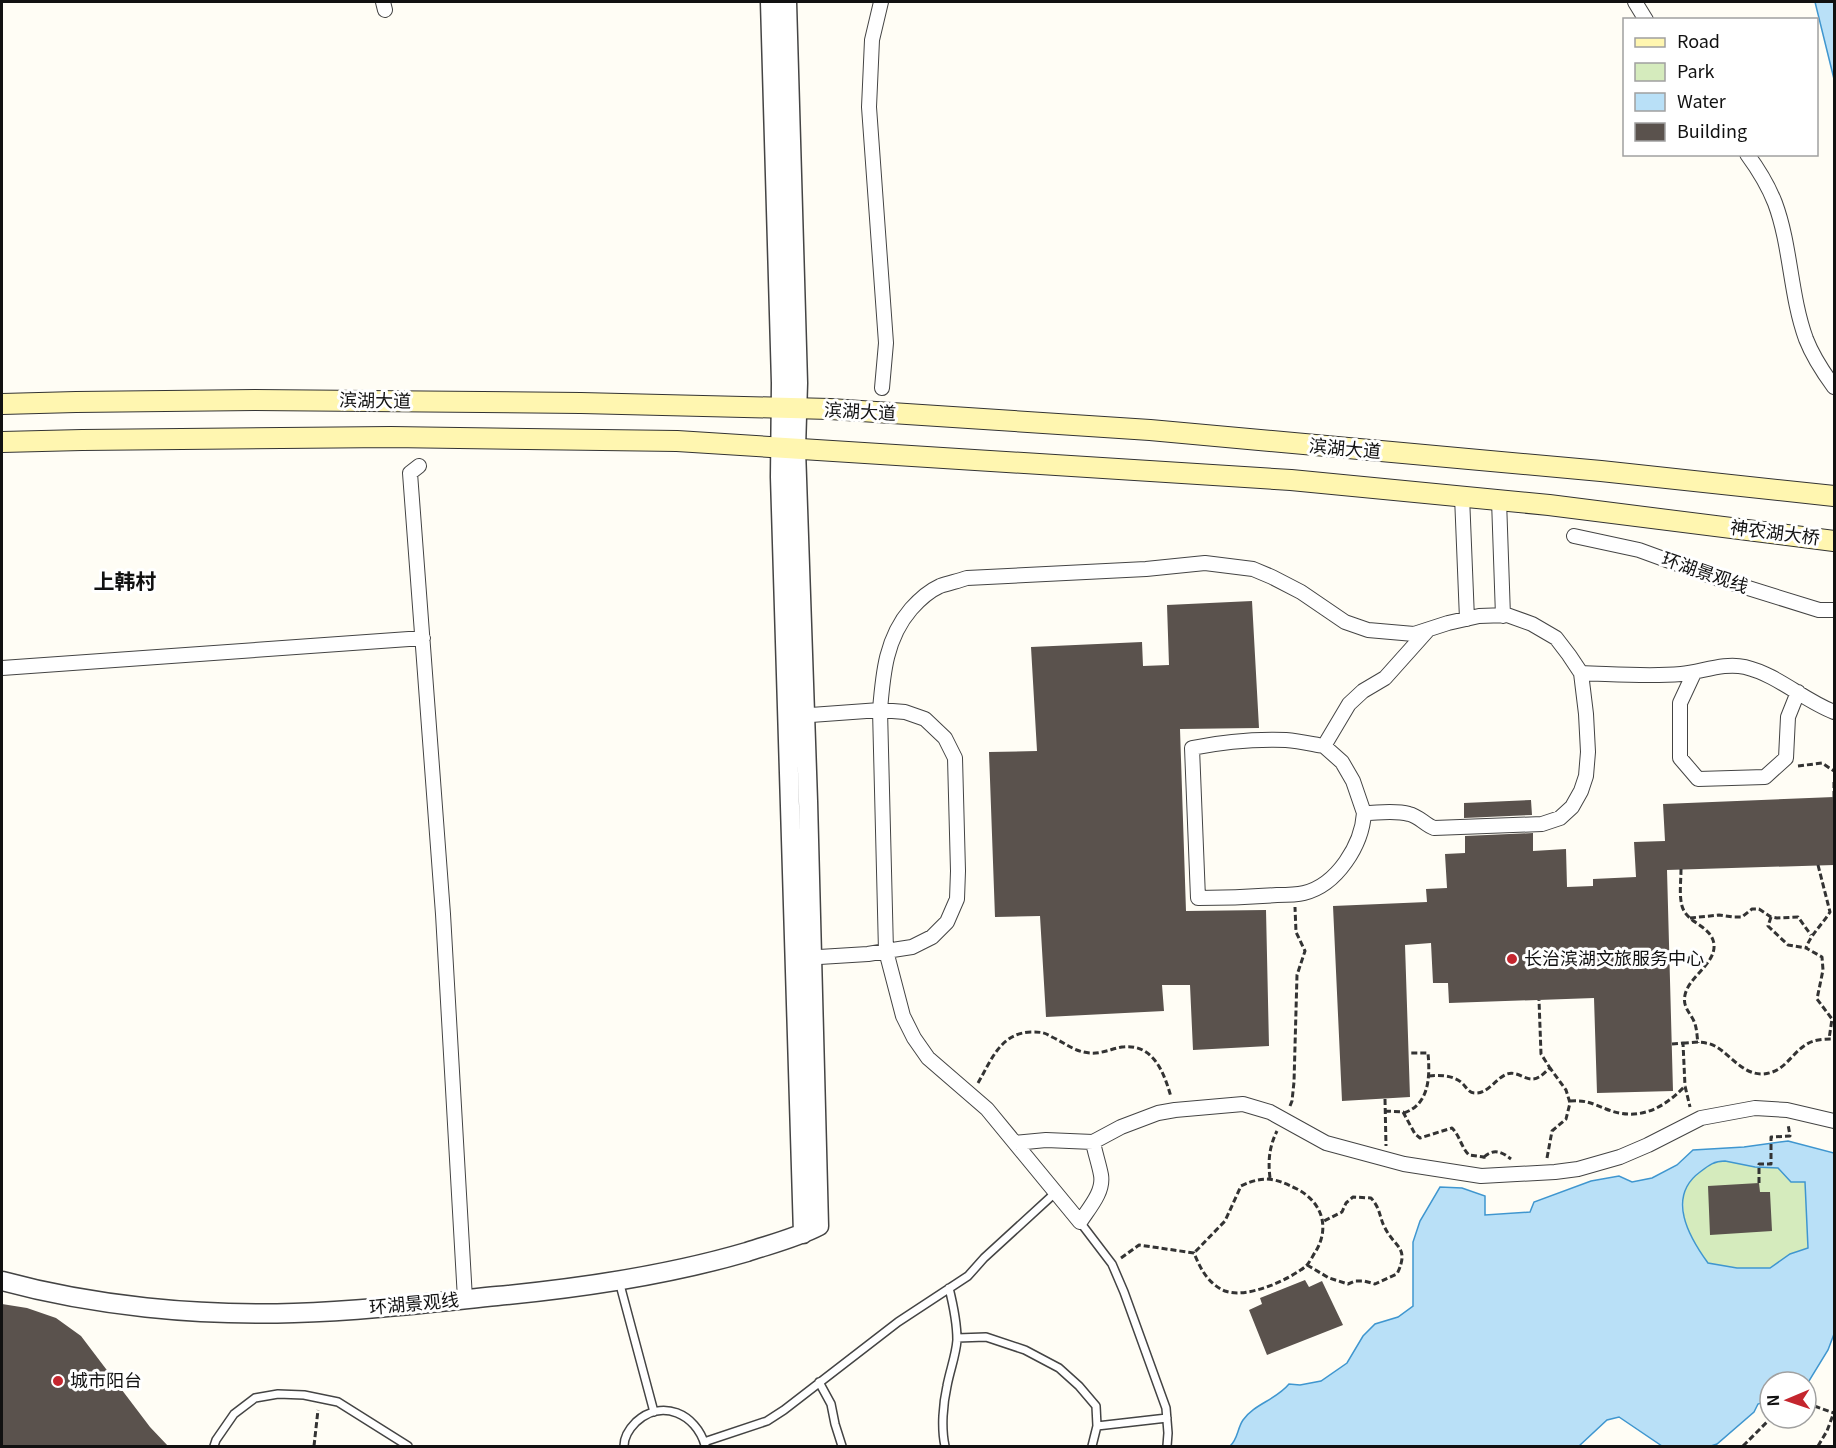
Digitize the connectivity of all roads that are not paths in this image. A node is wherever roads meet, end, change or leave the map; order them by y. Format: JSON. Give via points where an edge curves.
{"nodes":[{"id":1,"x":770,"y":2,"type":"edge"},
{"id":2,"x":787,"y":2,"type":"edge"},
{"id":3,"x":881,"y":2,"type":"edge"},
{"id":4,"x":1635,"y":2,"type":"edge"},
{"id":5,"x":1645,"y":18,"type":"edge"},
{"id":6,"x":1748,"y":156,"type":"edge"},
{"id":7,"x":1834,"y":387,"type":"edge"},
{"id":8,"x":882,"y":388,"type":"dead end"},
{"id":9,"x":2,"y":404,"type":"edge"},
{"id":10,"x":789,"y":408,"type":"junction"},
{"id":11,"x":2,"y":442,"type":"edge"},
{"id":12,"x":788,"y":448,"type":"junction"},
{"id":13,"x":419,"y":466,"type":"dead end"},
{"id":14,"x":1462,"y":496,"type":"junction"},
{"id":15,"x":1834,"y":496,"type":"edge"},
{"id":16,"x":1499,"y":500,"type":"junction"},
{"id":17,"x":1715,"y":526,"type":"joint"},
{"id":18,"x":1574,"y":536,"type":"dead end"},
{"id":19,"x":1834,"y":541,"type":"edge"},
{"id":20,"x":1834,"y":610,"type":"edge"},
{"id":21,"x":1503,"y":616,"type":"junction"},
{"id":22,"x":1467,"y":619,"type":"junction"},
{"id":23,"x":1427,"y":631,"type":"junction"},
{"id":24,"x":423,"y":638,"type":"junction"},
{"id":25,"x":2,"y":668,"type":"edge"},
{"id":26,"x":1581,"y":673,"type":"junction"},
{"id":27,"x":1694,"y":673,"type":"junction"},
{"id":28,"x":1798,"y":692,"type":"junction"},
{"id":29,"x":880,"y":710,"type":"junction"},
{"id":30,"x":1834,"y":712,"type":"edge"},
{"id":31,"x":796,"y":716,"type":"junction"},
{"id":32,"x":1324,"y":746,"type":"junction"},
{"id":33,"x":1364,"y":813,"type":"junction"},
{"id":34,"x":886,"y":951,"type":"junction"},
{"id":35,"x":803,"y":958,"type":"junction"},
{"id":36,"x":1834,"y":1121,"type":"edge"},
{"id":37,"x":1093,"y":1142,"type":"junction"},
{"id":38,"x":1015,"y":1143,"type":"junction"},
{"id":39,"x":1055,"y":1193,"type":"junction"},
{"id":40,"x":1080,"y":1222,"type":"junction"},
{"id":41,"x":803,"y":1234,"type":"junction"},
{"id":42,"x":2,"y":1281,"type":"edge"},
{"id":43,"x":619,"y":1281,"type":"junction"},
{"id":44,"x":949,"y":1288,"type":"junction"},
{"id":45,"x":465,"y":1299,"type":"junction"},
{"id":46,"x":957,"y":1338,"type":"junction"},
{"id":47,"x":819,"y":1382,"type":"junction"},
{"id":48,"x":654,"y":1412,"type":"junction"},
{"id":49,"x":1167,"y":1418,"type":"junction"},
{"id":50,"x":1097,"y":1426,"type":"junction"},
{"id":51,"x":705,"y":1444,"type":"edge"},
{"id":52,"x":214,"y":1446,"type":"edge"},
{"id":53,"x":408,"y":1446,"type":"edge"},
{"id":54,"x":624,"y":1446,"type":"edge"},
{"id":55,"x":842,"y":1446,"type":"edge"},
{"id":56,"x":945,"y":1446,"type":"edge"},
{"id":57,"x":1092,"y":1446,"type":"edge"},
{"id":58,"x":1167,"y":1446,"type":"edge"}],
"edges":[{"from":1,"to":10,"type":"street","via":[[781,371]]},
{"from":2,"to":10,"type":"street","via":[[798,383]]},
{"from":3,"to":8,"type":"street","via":[[872,40],[869,107],[886,343]]},
{"from":4,"to":5,"type":"street"},
{"from":6,"to":7,"type":"street","via":[[1774,203],[1806,339]]},
{"from":9,"to":10,"type":"main road","name":"滨湖大道","via":[[255,400]]},
{"from":10,"to":12,"type":"street"},
{"from":10,"to":15,"type":"main road","name":"滨湖大道","via":[[1150,430]]},
{"from":11,"to":12,"type":"main road","name":"滨湖大道","via":[[391,437],[677,441]]},
{"from":12,"to":14,"type":"main road","name":"滨湖大道","via":[[1291,480]]},
{"from":12,"to":31,"type":"street"},
{"from":13,"to":24,"type":"street","via":[[410,473]]},
{"from":14,"to":16,"type":"main road","name":"滨湖大道"},
{"from":14,"to":22,"type":"street"},
{"from":16,"to":17,"type":"main road","name":"滨湖大道"},
{"from":16,"to":21,"type":"street"},
{"from":17,"to":19,"type":"main road","name":"神农湖大桥"},
{"from":18,"to":20,"type":"street","name":"环湖景观线","via":[[1639,550],[1809,607]]},
{"from":21,"to":22,"type":"street"},
{"from":21,"to":26,"type":"street","via":[[1532,624],[1556,638]]},
{"from":22,"to":23,"type":"street"},
{"from":23,"to":29,"type":"street","via":[[1414,634],[1368,630],[1345,622],[1272,577],[1253,569],[1225,565],[1205,563],[967,578],[939,587],[919,600],[903,619],[893,635],[883,673]]},
{"from":23,"to":32,"type":"street","via":[[1385,678],[1349,704]]},
{"from":24,"to":25,"type":"street"},
{"from":24,"to":45,"type":"street"},
{"from":26,"to":27,"type":"street"},
{"from":26,"to":33,"type":"street","via":[[1588,752],[1586,776],[1572,807],[1560,818],[1542,824],[1434,828],[1407,813]]},
{"from":27,"to":28,"type":"street","via":[[1731,665],[1744,667]]},
{"from":27,"to":28,"type":"street","via":[[1680,703],[1680,758],[1698,778],[1766,777],[1786,758],[1788,717]]},
{"from":28,"to":30,"type":"street"},
{"from":29,"to":31,"type":"street"},
{"from":29,"to":34,"type":"street"},
{"from":29,"to":34,"type":"street","via":[[926,719],[945,738],[955,758],[958,871],[957,899],[947,922],[932,937],[912,947]]},
{"from":31,"to":35,"type":"street"},
{"from":32,"to":33,"type":"street","via":[[1342,762]]},
{"from":32,"to":33,"type":"street","via":[[1266,740],[1191,748],[1198,898],[1305,893],[1324,884],[1351,854]]},
{"from":34,"to":35,"type":"street"},
{"from":34,"to":38,"type":"street","via":[[903,1016],[914,1038],[928,1058],[987,1109]]},
{"from":35,"to":41,"type":"street"},
{"from":35,"to":41,"type":"street","name":"环湖景观线","via":[[819,1226]]},
{"from":36,"to":37,"type":"street","via":[[1786,1110],[1755,1108],[1694,1122],[1620,1157],[1578,1169],[1484,1176],[1387,1160],[1326,1143],[1270,1112],[1243,1104],[1158,1113]]},
{"from":37,"to":38,"type":"street"},
{"from":37,"to":40,"type":"street","via":[[1101,1176],[1099,1192]]},
{"from":38,"to":39,"type":"street"},
{"from":39,"to":40,"type":"street"},
{"from":39,"to":44,"type":"lane","via":[[968,1276]]},
{"from":40,"to":49,"type":"lane","via":[[1112,1264]]},
{"from":41,"to":43,"type":"street","name":"环湖景观线","via":[[697,1265]]},
{"from":42,"to":45,"type":"street","name":"环湖景观线","via":[[95,1301],[240,1313],[344,1311]]},
{"from":43,"to":45,"type":"street","name":"环湖景观线"},
{"from":43,"to":48,"type":"lane"},
{"from":44,"to":46,"type":"lane"},
{"from":44,"to":47,"type":"lane"},
{"from":46,"to":50,"type":"lane","via":[[986,1337],[1059,1368],[1096,1406]]},
{"from":46,"to":56,"type":"lane","via":[[947,1386]]},
{"from":47,"to":51,"type":"lane","via":[[767,1421]]},
{"from":47,"to":55,"type":"lane","via":[[831,1404]]},
{"from":48,"to":51,"type":"lane","via":[[682,1414],[694,1422]]},
{"from":48,"to":54,"type":"lane","via":[[631,1427]]},
{"from":49,"to":50,"type":"lane"},
{"from":49,"to":58,"type":"lane"},
{"from":50,"to":57,"type":"lane"},
{"from":52,"to":53,"type":"lane","via":[[234,1414],[255,1398],[278,1394],[338,1402]]}]}
